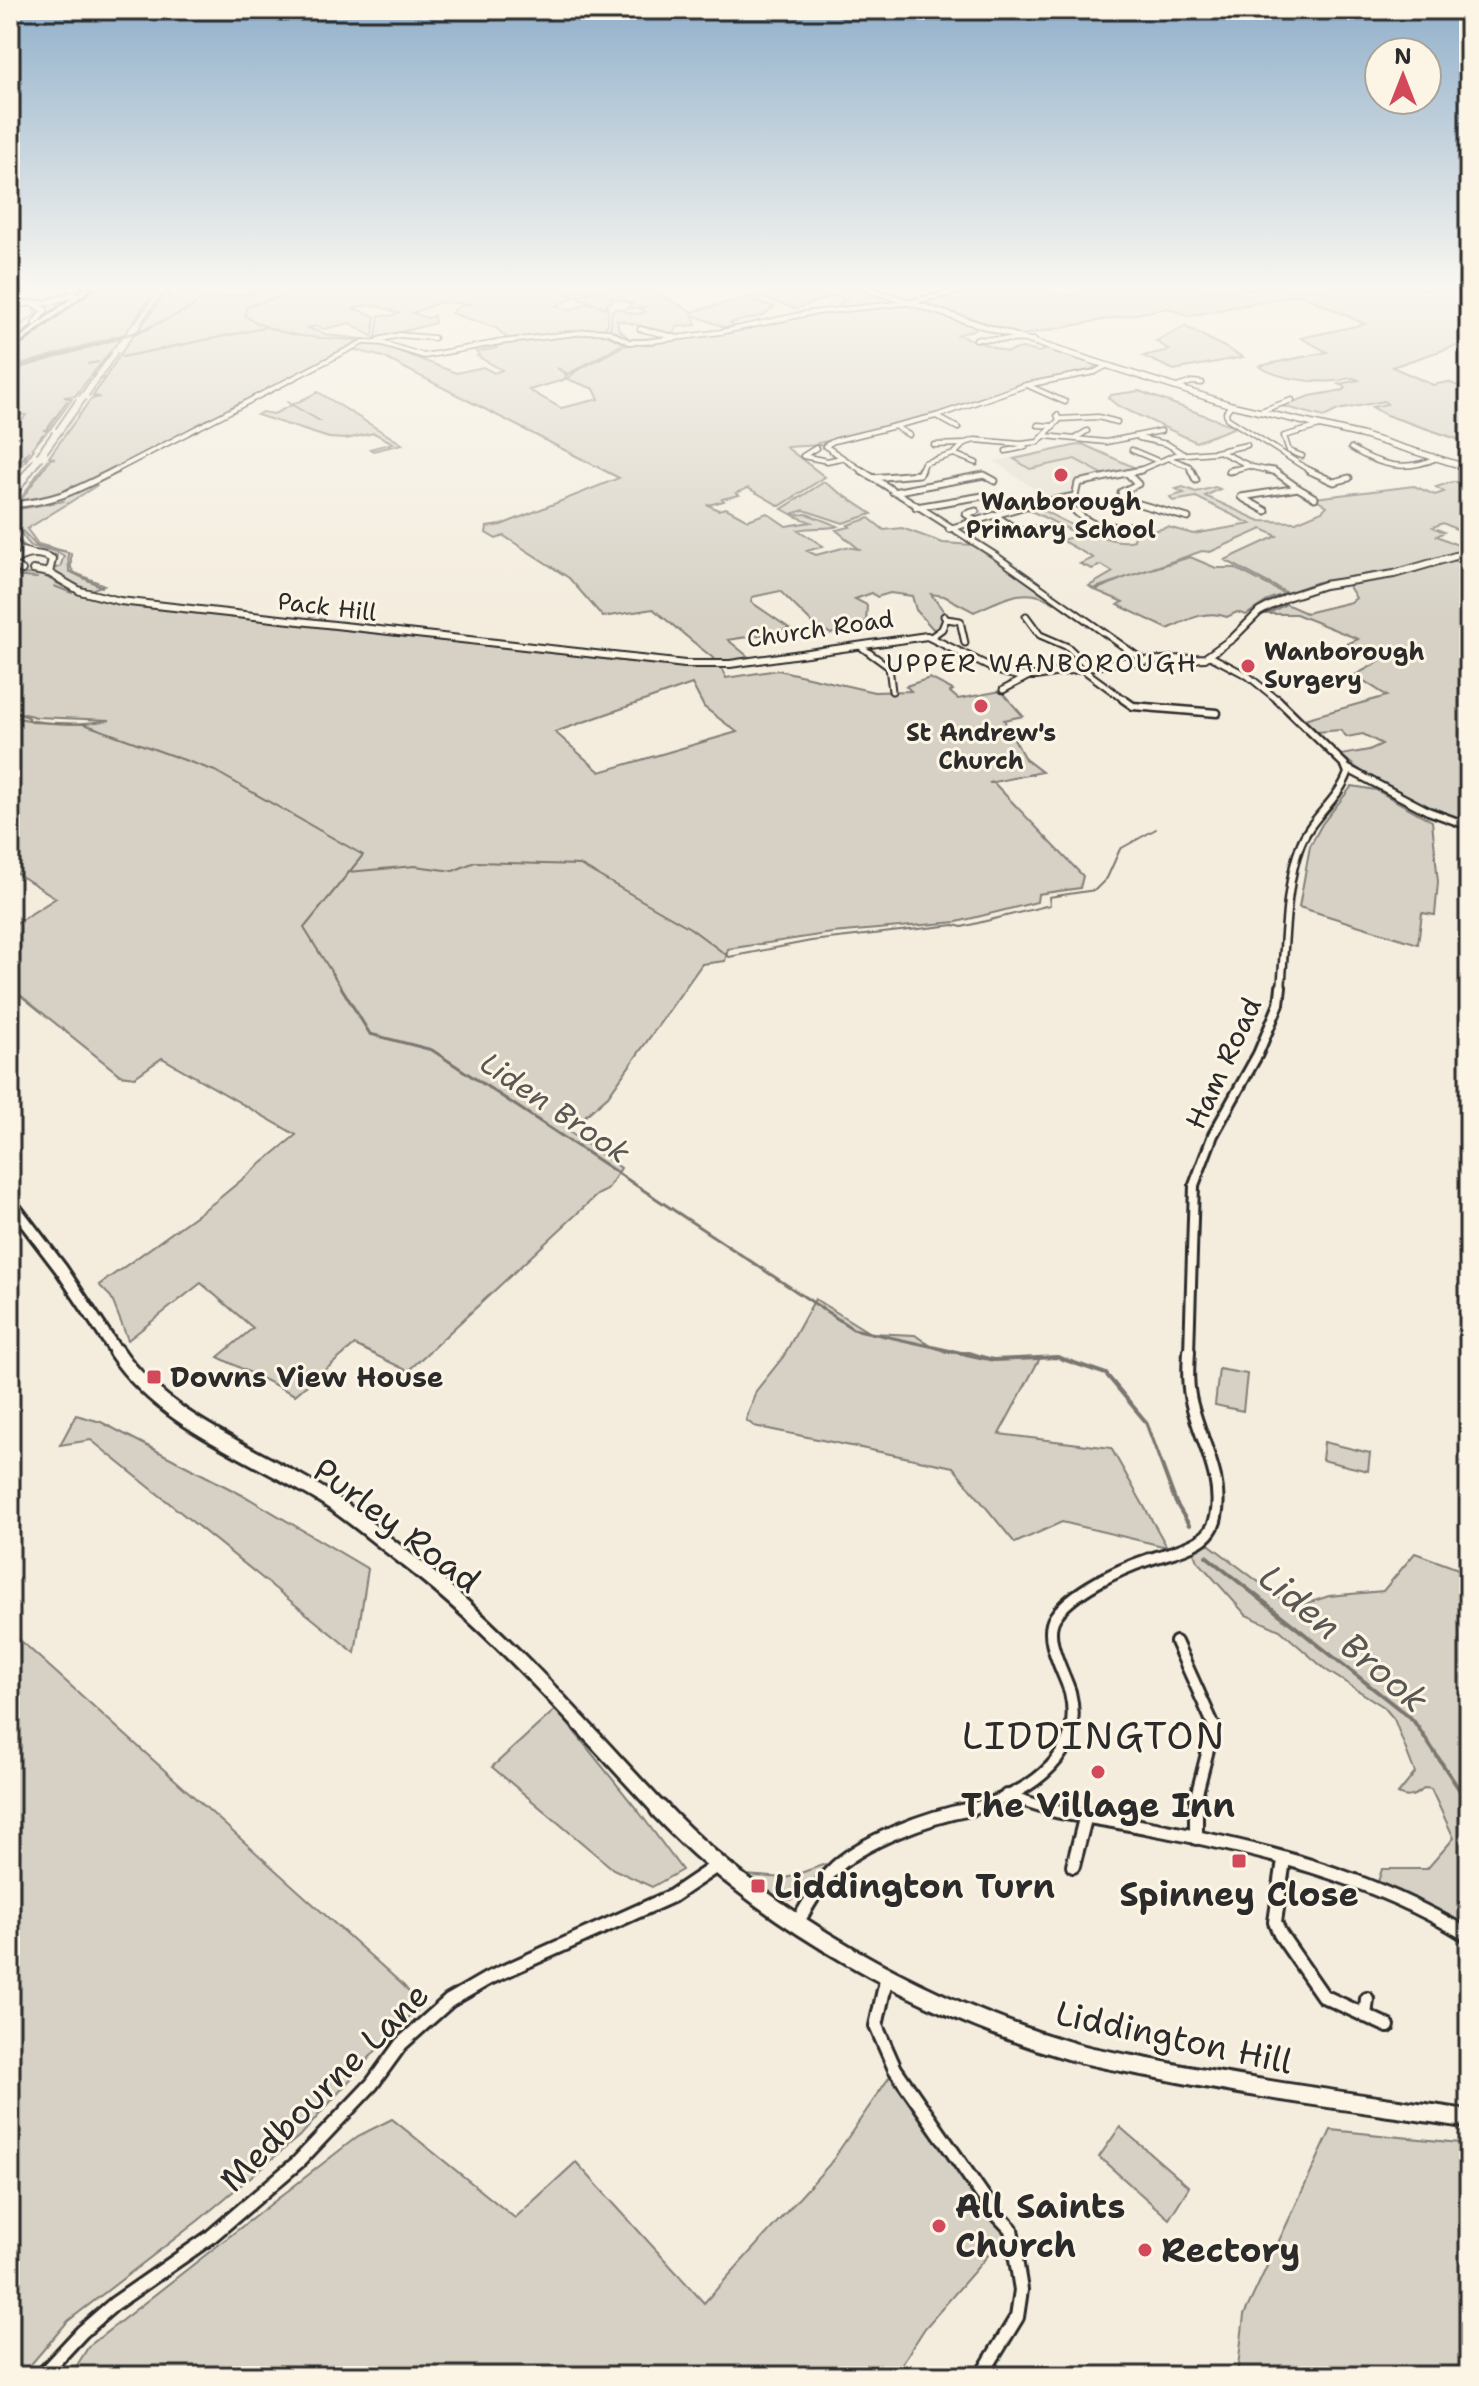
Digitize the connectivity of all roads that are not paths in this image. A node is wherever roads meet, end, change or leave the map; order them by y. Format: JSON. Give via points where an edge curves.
{"nodes":[{"id":1,"x":249,"y":400,"type":"edge"},
{"id":2,"x":981,"y":400,"type":"edge"},
{"id":3,"x":1061,"y":400,"type":"edge"},
{"id":4,"x":1217,"y":400,"type":"edge"},
{"id":5,"x":1291,"y":400,"type":"edge"},
{"id":6,"x":1065,"y":402,"type":"dead end"},
{"id":7,"x":1259,"y":404,"type":"dead end"},
{"id":8,"x":1231,"y":405,"type":"junction"},
{"id":9,"x":1268,"y":407,"type":"junction"},
{"id":10,"x":1258,"y":412,"type":"junction"},
{"id":11,"x":936,"y":416,"type":"junction"},
{"id":12,"x":1117,"y":422,"type":"dead end"},
{"id":13,"x":1038,"y":425,"type":"dead end"},
{"id":14,"x":958,"y":426,"type":"dead end"},
{"id":15,"x":1052,"y":426,"type":"junction"},
{"id":16,"x":1320,"y":426,"type":"junction"},
{"id":17,"x":896,"y":427,"type":"junction"},
{"id":18,"x":1087,"y":431,"type":"dead end"},
{"id":19,"x":1161,"y":431,"type":"dead end"},
{"id":20,"x":1016,"y":434,"type":"dead end"},
{"id":21,"x":909,"y":435,"type":"dead end"},
{"id":22,"x":1045,"y":436,"type":"junction"},
{"id":23,"x":1077,"y":437,"type":"junction"},
{"id":24,"x":1139,"y":438,"type":"junction"},
{"id":25,"x":1003,"y":441,"type":"junction"},
{"id":26,"x":964,"y":444,"type":"junction"},
{"id":27,"x":1026,"y":444,"type":"junction"},
{"id":28,"x":934,"y":445,"type":"dead end"},
{"id":29,"x":1242,"y":445,"type":"dead end"},
{"id":30,"x":816,"y":448,"type":"dead end"},
{"id":31,"x":1351,"y":448,"type":"dead end"},
{"id":32,"x":1006,"y":451,"type":"dead end"},
{"id":33,"x":1133,"y":452,"type":"dead end"},
{"id":34,"x":1220,"y":452,"type":"junction"},
{"id":35,"x":954,"y":454,"type":"junction"},
{"id":36,"x":1183,"y":454,"type":"junction"},
{"id":37,"x":1302,"y":456,"type":"dead end"},
{"id":38,"x":1166,"y":457,"type":"junction"},
{"id":39,"x":841,"y":458,"type":"junction"},
{"id":40,"x":1437,"y":458,"type":"junction"},
{"id":41,"x":827,"y":461,"type":"junction"},
{"id":42,"x":1158,"y":461,"type":"junction"},
{"id":43,"x":976,"y":463,"type":"dead end"},
{"id":44,"x":817,"y":466,"type":"dead end"},
{"id":45,"x":1249,"y":466,"type":"junction"},
{"id":46,"x":886,"y":468,"type":"dead end"},
{"id":47,"x":1469,"y":468,"type":"edge"},
{"id":48,"x":1229,"y":471,"type":"dead end"},
{"id":49,"x":1128,"y":474,"type":"junction"},
{"id":50,"x":885,"y":476,"type":"junction"},
{"id":51,"x":872,"y":478,"type":"junction"},
{"id":52,"x":1349,"y":478,"type":"dead end"},
{"id":53,"x":1196,"y":480,"type":"dead end"},
{"id":54,"x":995,"y":481,"type":"dead end"},
{"id":55,"x":1298,"y":488,"type":"junction"},
{"id":56,"x":893,"y":492,"type":"junction"},
{"id":57,"x":983,"y":496,"type":"dead end"},
{"id":58,"x":1110,"y":497,"type":"dead end"},
{"id":59,"x":1121,"y":498,"type":"junction"},
{"id":60,"x":1315,"y":498,"type":"dead end"},
{"id":61,"x":1064,"y":500,"type":"junction"},
{"id":62,"x":10,"y":505,"type":"edge"},
{"id":63,"x":916,"y":507,"type":"junction"},
{"id":64,"x":1192,"y":510,"type":"dead end"},
{"id":65,"x":976,"y":511,"type":"dead end"},
{"id":66,"x":1266,"y":511,"type":"dead end"},
{"id":67,"x":1178,"y":514,"type":"junction"},
{"id":68,"x":996,"y":516,"type":"junction"},
{"id":69,"x":1188,"y":518,"type":"dead end"},
{"id":70,"x":977,"y":522,"type":"junction"},
{"id":71,"x":1051,"y":528,"type":"dead end"},
{"id":72,"x":1126,"y":528,"type":"dead end"},
{"id":73,"x":949,"y":529,"type":"junction"},
{"id":74,"x":1019,"y":531,"type":"junction"},
{"id":75,"x":10,"y":536,"type":"edge"},
{"id":76,"x":1013,"y":536,"type":"dead end"},
{"id":77,"x":20,"y":550,"type":"junction"},
{"id":78,"x":1469,"y":552,"type":"edge"},
{"id":79,"x":36,"y":554,"type":"junction"},
{"id":80,"x":50,"y":564,"type":"junction"},
{"id":81,"x":12,"y":565,"type":"edge"},
{"id":82,"x":33,"y":570,"type":"junction"},
{"id":83,"x":49,"y":573,"type":"junction"},
{"id":84,"x":1026,"y":616,"type":"dead end"},
{"id":85,"x":931,"y":637,"type":"junction"},
{"id":86,"x":965,"y":643,"type":"dead end"},
{"id":87,"x":860,"y":646,"type":"junction"},
{"id":88,"x":1210,"y":656,"type":"junction"},
{"id":89,"x":608,"y":657,"type":"joint"},
{"id":90,"x":1144,"y":661,"type":"junction"},
{"id":91,"x":1085,"y":667,"type":"junction"},
{"id":92,"x":1029,"y":676,"type":"junction"},
{"id":93,"x":1003,"y":690,"type":"dead end"},
{"id":94,"x":892,"y":691,"type":"dead end"},
{"id":95,"x":1217,"y":713,"type":"dead end"},
{"id":96,"x":1348,"y":769,"type":"junction"},
{"id":97,"x":1469,"y":826,"type":"edge"},
{"id":98,"x":10,"y":1202,"type":"edge"},
{"id":99,"x":1176,"y":1642,"type":"dead end"},
{"id":100,"x":1006,"y":1795,"type":"junction"},
{"id":101,"x":1086,"y":1815,"type":"junction"},
{"id":102,"x":1196,"y":1838,"type":"junction"},
{"id":103,"x":1284,"y":1860,"type":"junction"},
{"id":104,"x":720,"y":1864,"type":"junction"},
{"id":105,"x":1073,"y":1866,"type":"dead end"},
{"id":106,"x":797,"y":1923,"type":"junction"},
{"id":107,"x":1469,"y":1936,"type":"edge"},
{"id":108,"x":887,"y":1976,"type":"junction"},
{"id":109,"x":1367,"y":1999,"type":"dead end"},
{"id":110,"x":1365,"y":2016,"type":"junction"},
{"id":111,"x":1388,"y":2026,"type":"dead end"},
{"id":112,"x":1469,"y":2119,"type":"edge"},
{"id":113,"x":41,"y":2376,"type":"edge"},
{"id":114,"x":981,"y":2376,"type":"edge"}],
"edges":[{"from":1,"to":62,"type":"street","via":[[65,496]]},
{"from":2,"to":11,"type":"street"},
{"from":3,"to":6,"type":"street"},
{"from":4,"to":8,"type":"street"},
{"from":5,"to":9,"type":"street"},
{"from":7,"to":9,"type":"street"},
{"from":8,"to":10,"type":"street"},
{"from":8,"to":52,"type":"street","via":[[1227,418],[1299,466],[1331,481]]},
{"from":9,"to":10,"type":"street"},
{"from":10,"to":16,"type":"street"},
{"from":11,"to":14,"type":"street"},
{"from":11,"to":17,"type":"street"},
{"from":12,"to":15,"type":"street","via":[[1101,414],[1058,417]]},
{"from":13,"to":15,"type":"street"},
{"from":15,"to":22,"type":"street"},
{"from":16,"to":37,"type":"street","via":[[1286,435],[1285,446]]},
{"from":16,"to":40,"type":"street"},
{"from":17,"to":21,"type":"street"},
{"from":17,"to":39,"type":"street","via":[[825,445]]},
{"from":18,"to":23,"type":"street"},
{"from":19,"to":24,"type":"street"},
{"from":20,"to":25,"type":"street"},
{"from":22,"to":23,"type":"street"},
{"from":22,"to":27,"type":"street"},
{"from":23,"to":24,"type":"street","via":[[1103,442]]},
{"from":24,"to":36,"type":"street"},
{"from":25,"to":26,"type":"street"},
{"from":25,"to":27,"type":"street"},
{"from":26,"to":28,"type":"street"},
{"from":26,"to":35,"type":"street"},
{"from":27,"to":32,"type":"street"},
{"from":29,"to":34,"type":"street"},
{"from":30,"to":41,"type":"street","via":[[803,456]]},
{"from":31,"to":40,"type":"street","via":[[1395,468],[1416,468]]},
{"from":33,"to":42,"type":"street"},
{"from":34,"to":36,"type":"street"},
{"from":34,"to":45,"type":"street"},
{"from":35,"to":43,"type":"street"},
{"from":35,"to":50,"type":"street","via":[[924,463],[923,474]]},
{"from":36,"to":38,"type":"street"},
{"from":38,"to":42,"type":"street"},
{"from":38,"to":53,"type":"street","via":[[1189,466]]},
{"from":39,"to":41,"type":"street"},
{"from":39,"to":51,"type":"street"},
{"from":40,"to":47,"type":"street"},
{"from":41,"to":44,"type":"street"},
{"from":42,"to":49,"type":"street"},
{"from":45,"to":48,"type":"street"},
{"from":45,"to":55,"type":"street","via":[[1270,470]]},
{"from":46,"to":50,"type":"street"},
{"from":49,"to":59,"type":"street","via":[[1138,482],[1122,491]]},
{"from":49,"to":61,"type":"street","via":[[1078,483],[1075,496]]},
{"from":50,"to":51,"type":"street"},
{"from":51,"to":56,"type":"street"},
{"from":54,"to":56,"type":"street","via":[[984,475]]},
{"from":55,"to":60,"type":"street"},
{"from":55,"to":66,"type":"street","via":[[1238,498]]},
{"from":56,"to":63,"type":"street"},
{"from":57,"to":63,"type":"street"},
{"from":58,"to":59,"type":"street"},
{"from":59,"to":67,"type":"street"},
{"from":61,"to":68,"type":"street"},
{"from":61,"to":72,"type":"street","via":[[1086,523]]},
{"from":63,"to":73,"type":"street"},
{"from":64,"to":67,"type":"street"},
{"from":65,"to":70,"type":"street","via":[[966,514]]},
{"from":67,"to":69,"type":"street"},
{"from":68,"to":70,"type":"street"},
{"from":68,"to":74,"type":"street"},
{"from":70,"to":73,"type":"street"},
{"from":71,"to":74,"type":"street"},
{"from":73,"to":90,"type":"street"},
{"from":74,"to":76,"type":"street"},
{"from":75,"to":77,"type":"street"},
{"from":77,"to":79,"type":"street"},
{"from":77,"to":81,"type":"street"},
{"from":78,"to":88,"type":"street","via":[[1291,596],[1259,612]]},
{"from":79,"to":80,"type":"street","via":[[51,557]]},
{"from":79,"to":81,"type":"street"},
{"from":80,"to":82,"type":"street"},
{"from":80,"to":83,"type":"street"},
{"from":81,"to":82,"type":"street"},
{"from":82,"to":83,"type":"street","name":"Pack Hill"},
{"from":83,"to":89,"type":"street","name":"Pack Hill","via":[[74,589],[120,601]]},
{"from":84,"to":91,"type":"street","via":[[1040,635],[1071,650]]},
{"from":85,"to":86,"type":"street","via":[[942,629],[945,618],[960,621]]},
{"from":85,"to":87,"type":"street","name":"Church Road"},
{"from":85,"to":92,"type":"street","name":"Church Road","via":[[998,671]]},
{"from":87,"to":89,"type":"street","name":"Church Road","via":[[724,665]]},
{"from":87,"to":94,"type":"street","via":[[889,667]]},
{"from":88,"to":90,"type":"street","name":"Church Road"},
{"from":88,"to":96,"type":"street","via":[[1280,702]]},
{"from":90,"to":91,"type":"street","name":"Church Road"},
{"from":91,"to":92,"type":"street","name":"Church Road"},
{"from":91,"to":95,"type":"street","via":[[1133,706]]},
{"from":92,"to":93,"type":"street","name":"Church Road"},
{"from":96,"to":97,"type":"street"},
{"from":96,"to":100,"type":"street","name":"Ham Road","via":[[1344,784],[1300,845],[1279,1004],[1213,1135],[1194,1185],[1188,1385],[1216,1482],[1213,1528],[1200,1540],[1122,1571],[1056,1615],[1051,1637],[1070,1697],[1072,1734],[1044,1773]]},
{"from":98,"to":104,"type":"main road","name":"Purley Road","via":[[125,1365],[159,1400],[324,1497],[405,1558],[521,1661],[654,1805]]},
{"from":99,"to":102,"type":"street","via":[[1214,1726],[1196,1797]]},
{"from":100,"to":101,"type":"street"},
{"from":100,"to":106,"type":"street","via":[[945,1815],[847,1859],[830,1873]]},
{"from":101,"to":102,"type":"street"},
{"from":101,"to":105,"type":"street"},
{"from":102,"to":103,"type":"street"},
{"from":103,"to":107,"type":"street","via":[[1396,1896]]},
{"from":103,"to":110,"type":"street","via":[[1276,1929],[1323,1996]]},
{"from":104,"to":106,"type":"main road","name":"Liddington Hill"},
{"from":104,"to":113,"type":"street","name":"Medbourne Lane","via":[[658,1903],[449,2001],[401,2044],[372,2084],[298,2162],[209,2238],[114,2304]]},
{"from":106,"to":108,"type":"main road","name":"Liddington Hill"},
{"from":108,"to":112,"type":"main road","name":"Liddington Hill","via":[[958,2010],[1090,2056],[1288,2093]]},
{"from":108,"to":114,"type":"street","via":[[876,2026],[895,2069],[1011,2229],[1021,2290],[1017,2317]]},
{"from":109,"to":110,"type":"street"},
{"from":110,"to":111,"type":"street"}]}
